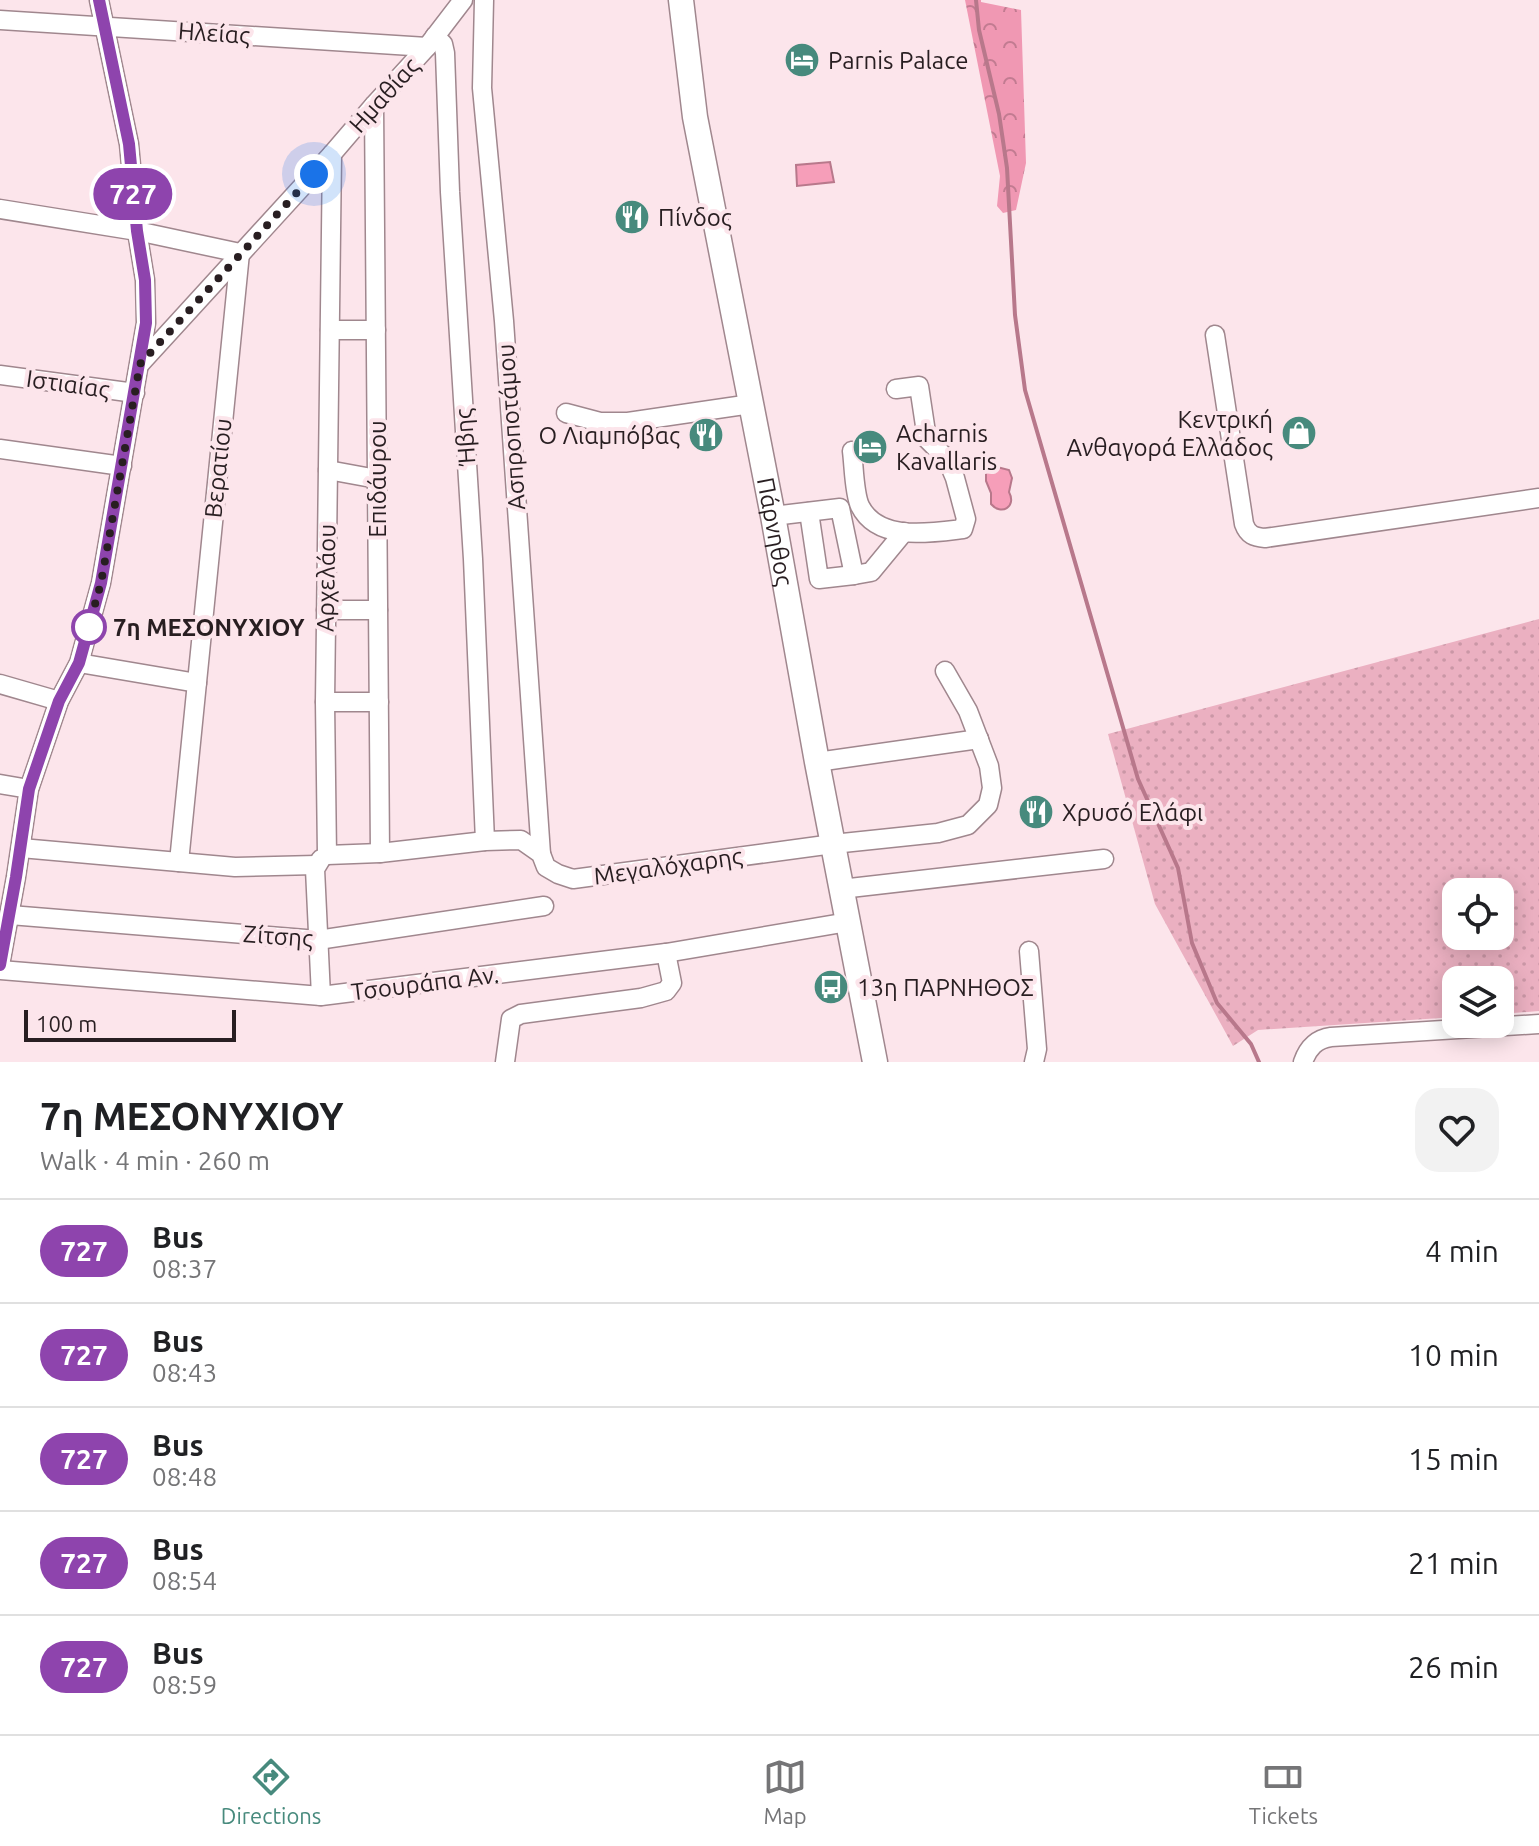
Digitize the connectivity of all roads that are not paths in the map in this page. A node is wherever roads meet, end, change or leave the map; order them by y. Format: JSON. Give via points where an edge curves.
{"nodes":[{"id":1,"x":99,"y":0,"type":"edge"},
{"id":2,"x":463,"y":0,"type":"edge"},
{"id":3,"x":484,"y":0,"type":"edge"},
{"id":4,"x":681,"y":0,"type":"edge"},
{"id":5,"x":0,"y":20,"type":"edge"},
{"id":6,"x":103,"y":26,"type":"junction"},
{"id":7,"x":431,"y":41,"type":"junction"},
{"id":8,"x":374,"y":105,"type":"junction"},
{"id":9,"x":332,"y":154,"type":"junction"},
{"id":10,"x":0,"y":209,"type":"edge"},
{"id":11,"x":137,"y":231,"type":"junction"},
{"id":12,"x":240,"y":253,"type":"junction"},
{"id":13,"x":330,"y":330,"type":"junction"},
{"id":14,"x":376,"y":330,"type":"junction"},
{"id":15,"x":1215,"y":335,"type":"dead end"},
{"id":16,"x":140,"y":364,"type":"junction"},
{"id":17,"x":0,"y":375,"type":"edge"},
{"id":18,"x":896,"y":389,"type":"dead end"},
{"id":19,"x":135,"y":393,"type":"junction"},
{"id":20,"x":751,"y":404,"type":"junction"},
{"id":21,"x":566,"y":413,"type":"dead end"},
{"id":22,"x":0,"y":449,"type":"edge"},
{"id":23,"x":852,"y":451,"type":"dead end"},
{"id":24,"x":122,"y":466,"type":"junction"},
{"id":25,"x":328,"y":470,"type":"junction"},
{"id":26,"x":377,"y":479,"type":"junction"},
{"id":27,"x":1539,"y":498,"type":"edge"},
{"id":28,"x":849,"y":506,"type":"junction"},
{"id":29,"x":809,"y":512,"type":"junction"},
{"id":30,"x":773,"y":516,"type":"junction"},
{"id":31,"x":904,"y":532,"type":"junction"},
{"id":32,"x":854,"y":575,"type":"junction"},
{"id":33,"x":326,"y":610,"type":"junction"},
{"id":34,"x":378,"y":610,"type":"junction"},
{"id":35,"x":79,"y":663,"type":"junction"},
{"id":36,"x":945,"y":671,"type":"dead end"},
{"id":37,"x":197,"y":683,"type":"junction"},
{"id":38,"x":0,"y":684,"type":"edge"},
{"id":39,"x":59,"y":701,"type":"junction"},
{"id":40,"x":325,"y":702,"type":"junction"},
{"id":41,"x":379,"y":702,"type":"junction"},
{"id":42,"x":979,"y":739,"type":"junction"},
{"id":43,"x":817,"y":762,"type":"junction"},
{"id":44,"x":0,"y":784,"type":"edge"},
{"id":45,"x":29,"y":789,"type":"junction"},
{"id":46,"x":485,"y":841,"type":"junction"},
{"id":47,"x":833,"y":844,"type":"junction"},
{"id":48,"x":21,"y":848,"type":"junction"},
{"id":49,"x":380,"y":853,"type":"junction"},
{"id":50,"x":541,"y":854,"type":"junction"},
{"id":51,"x":1104,"y":859,"type":"dead end"},
{"id":52,"x":321,"y":860,"type":"junction"},
{"id":53,"x":179,"y":862,"type":"junction"},
{"id":54,"x":8,"y":876,"type":"edge"},
{"id":55,"x":841,"y":889,"type":"junction"},
{"id":56,"x":544,"y":906,"type":"dead end"},
{"id":57,"x":10,"y":915,"type":"junction"},
{"id":58,"x":848,"y":922,"type":"junction"},
{"id":59,"x":318,"y":940,"type":"junction"},
{"id":60,"x":1029,"y":951,"type":"dead end"},
{"id":61,"x":666,"y":953,"type":"junction"},
{"id":62,"x":0,"y":967,"type":"edge"},
{"id":63,"x":321,"y":996,"type":"junction"},
{"id":64,"x":1539,"y":1024,"type":"edge"},
{"id":65,"x":505,"y":1062,"type":"edge"},
{"id":66,"x":875,"y":1062,"type":"edge"},
{"id":67,"x":1034,"y":1062,"type":"edge"},
{"id":68,"x":1303,"y":1062,"type":"edge"}],
"edges":[{"from":1,"to":6,"type":"street"},
{"from":2,"to":7,"type":"street","name":"Ημαθίας"},
{"from":3,"to":50,"type":"street","name":"Ασπροποτάμου","via":[[482,88],[504,321]]},
{"from":4,"to":20,"type":"main road","name":"Πάρνηθος","via":[[695,117]]},
{"from":5,"to":6,"type":"street","name":"Ηλείας"},
{"from":6,"to":7,"type":"street","name":"Ηλείας"},
{"from":6,"to":11,"type":"street","via":[[129,144]]},
{"from":7,"to":8,"type":"street","name":"Ημαθίας"},
{"from":7,"to":46,"type":"street","name":"Ήβης","via":[[443,44],[445,53]]},
{"from":8,"to":9,"type":"street","name":"Ημαθίας"},
{"from":8,"to":14,"type":"street","name":"Επιδάυρου"},
{"from":9,"to":12,"type":"street","name":"Ημαθίας"},
{"from":9,"to":13,"type":"street","name":"Αρχελάου"},
{"from":10,"to":11,"type":"street"},
{"from":11,"to":12,"type":"street"},
{"from":11,"to":16,"type":"street","via":[[146,323]]},
{"from":12,"to":16,"type":"street","name":"Ημαθίας"},
{"from":12,"to":37,"type":"street","name":"Βερατίου"},
{"from":13,"to":14,"type":"street"},
{"from":13,"to":25,"type":"street","name":"Αρχελάου"},
{"from":14,"to":26,"type":"street","name":"Επιδάυρου"},
{"from":15,"to":27,"type":"street","via":[[1244,524],[1255,537]]},
{"from":16,"to":19,"type":"street"},
{"from":17,"to":19,"type":"street","name":"Ιστιαίας"},
{"from":18,"to":31,"type":"street","via":[[919,386],[927,439],[947,459],[966,519],[963,529]]},
{"from":19,"to":24,"type":"street"},
{"from":20,"to":21,"type":"street","via":[[628,422],[600,422]]},
{"from":20,"to":30,"type":"main road","name":"Πάρνηθος"},
{"from":22,"to":24,"type":"street"},
{"from":23,"to":28,"type":"street"},
{"from":24,"to":35,"type":"street","via":[[101,583]]},
{"from":25,"to":26,"type":"street"},
{"from":25,"to":33,"type":"street","name":"Αρχελάου"},
{"from":26,"to":34,"type":"street","name":"Επιδάυρου"},
{"from":28,"to":29,"type":"street"},
{"from":28,"to":31,"type":"street","via":[[870,522]]},
{"from":28,"to":32,"type":"street"},
{"from":29,"to":30,"type":"street"},
{"from":29,"to":32,"type":"street","via":[[819,579]]},
{"from":30,"to":43,"type":"main road","name":"Πάρνηθος"},
{"from":31,"to":32,"type":"street","via":[[871,572]]},
{"from":33,"to":34,"type":"street"},
{"from":33,"to":40,"type":"street","name":"Αρχελάου"},
{"from":34,"to":41,"type":"street","name":"Επιδάυρου"},
{"from":35,"to":37,"type":"street"},
{"from":35,"to":39,"type":"street"},
{"from":36,"to":42,"type":"street","name":"Μεγαλόχαρης"},
{"from":37,"to":53,"type":"street","name":"Βερατίου"},
{"from":38,"to":39,"type":"street"},
{"from":39,"to":45,"type":"street"},
{"from":40,"to":41,"type":"street"},
{"from":40,"to":52,"type":"street","name":"Αρχελάου"},
{"from":41,"to":49,"type":"street","name":"Επιδάυρου"},
{"from":42,"to":43,"type":"street"},
{"from":42,"to":47,"type":"street","name":"Μεγαλόχαρης","via":[[992,788],[988,805],[968,825]]},
{"from":43,"to":47,"type":"main road","name":"Πάρνηθος"},
{"from":44,"to":45,"type":"street"},
{"from":45,"to":48,"type":"street"},
{"from":46,"to":49,"type":"street","name":"Μεγαλόχαρης"},
{"from":46,"to":50,"type":"street","name":"Μεγαλόχαρης","via":[[521,840]]},
{"from":47,"to":50,"type":"street","name":"Μεγαλόχαρης","via":[[573,879],[546,867]]},
{"from":47,"to":55,"type":"main road","name":"Πάρνηθος"},
{"from":48,"to":53,"type":"street","name":"Μεγαλόχαρης"},
{"from":48,"to":54,"type":"street"},
{"from":49,"to":52,"type":"street","name":"Μεγαλόχαρης"},
{"from":51,"to":55,"type":"street"},
{"from":52,"to":53,"type":"street","name":"Μεγαλόχαρης","via":[[256,868]]},
{"from":52,"to":59,"type":"street","name":"Αρχελάου"},
{"from":54,"to":57,"type":"street"},
{"from":55,"to":58,"type":"main road","name":"Πάρνηθος"},
{"from":56,"to":59,"type":"street","name":"Ζίτσης"},
{"from":57,"to":59,"type":"street","name":"Ζίτσης"},
{"from":57,"to":62,"type":"street"},
{"from":58,"to":61,"type":"street","name":"Τσουράπα Αν."},
{"from":58,"to":66,"type":"main road","name":"Πάρνηθος"},
{"from":59,"to":63,"type":"street","name":"Αρχελάου"},
{"from":60,"to":67,"type":"street"},
{"from":61,"to":63,"type":"street","name":"Τσουράπα Αν."},
{"from":61,"to":65,"type":"street","via":[[672,983],[666,991],[511,1019]]},
{"from":62,"to":63,"type":"street","name":"Τσουράπα Αν."},
{"from":64,"to":68,"type":"street","via":[[1331,1037],[1316,1042]]}]}
